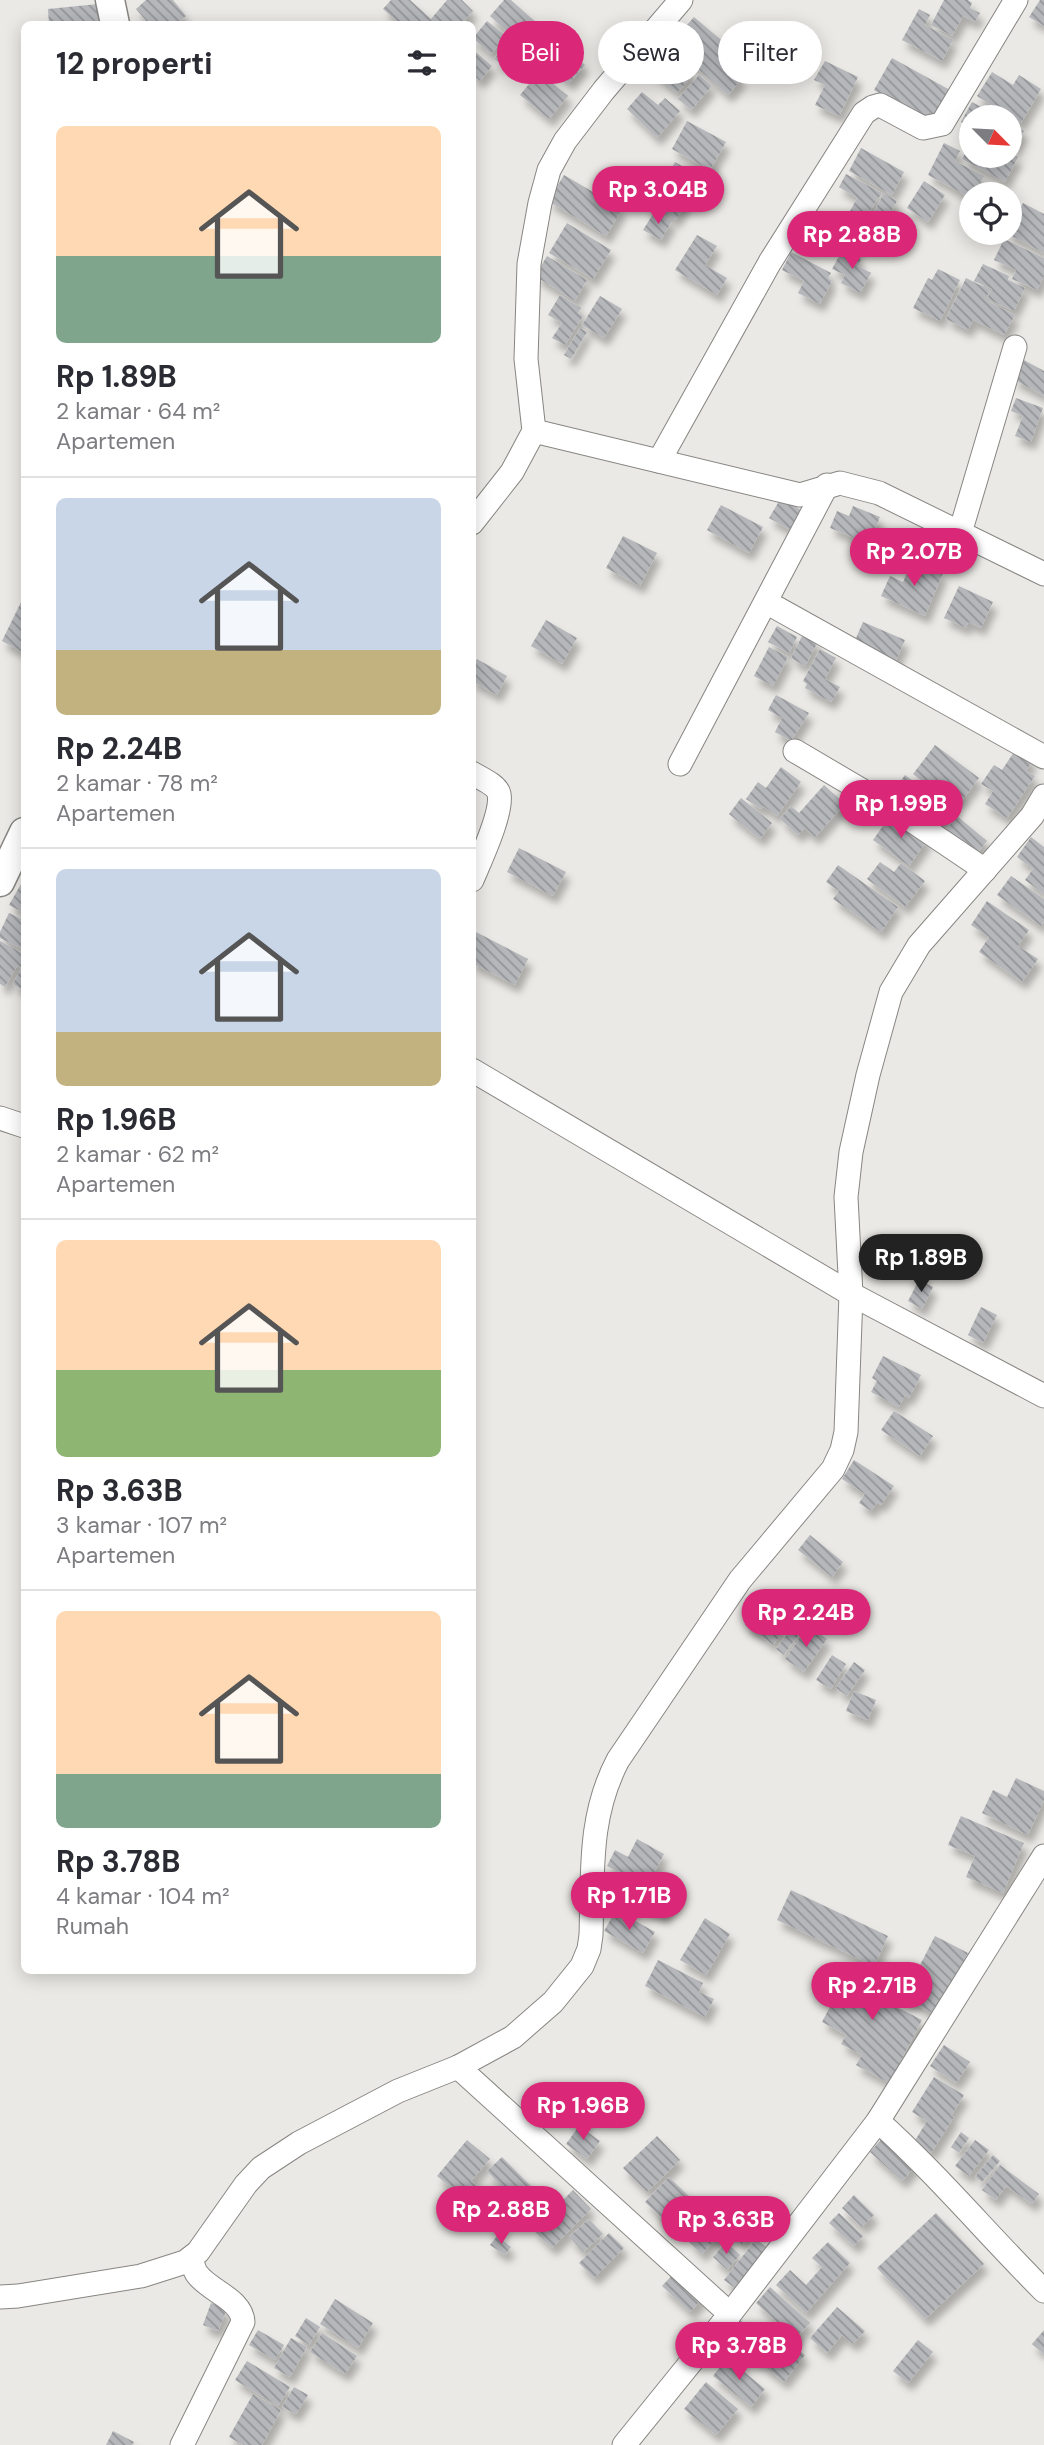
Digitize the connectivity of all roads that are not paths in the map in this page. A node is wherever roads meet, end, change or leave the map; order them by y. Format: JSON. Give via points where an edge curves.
{"nodes":[{"id":1,"x":110,"y":0,"type":"edge"},
{"id":2,"x":681,"y":0,"type":"edge"},
{"id":3,"x":1016,"y":0,"type":"edge"},
{"id":4,"x":114,"y":21,"type":"edge"},
{"id":5,"x":1016,"y":347,"type":"dead end"},
{"id":6,"x":534,"y":431,"type":"junction"},
{"id":7,"x":659,"y":461,"type":"junction"},
{"id":8,"x":827,"y":485,"type":"junction"},
{"id":9,"x":476,"y":518,"type":"edge"},
{"id":10,"x":960,"y":533,"type":"junction"},
{"id":11,"x":1044,"y":574,"type":"edge"},
{"id":12,"x":765,"y":602,"type":"junction"},
{"id":13,"x":795,"y":751,"type":"dead end"},
{"id":14,"x":1044,"y":757,"type":"edge"},
{"id":15,"x":680,"y":764,"type":"dead end"},
{"id":16,"x":476,"y":776,"type":"edge"},
{"id":17,"x":1044,"y":796,"type":"edge"},
{"id":18,"x":21,"y":838,"type":"edge"},
{"id":19,"x":476,"y":870,"type":"edge"},
{"id":20,"x":985,"y":870,"type":"junction"},
{"id":21,"x":0,"y":882,"type":"edge"},
{"id":22,"x":476,"y":1072,"type":"edge"},
{"id":23,"x":0,"y":1118,"type":"edge"},
{"id":24,"x":21,"y":1125,"type":"edge"},
{"id":25,"x":850,"y":1294,"type":"junction"},
{"id":26,"x":1044,"y":1396,"type":"edge"},
{"id":27,"x":1044,"y":1856,"type":"edge"},
{"id":28,"x":458,"y":2067,"type":"junction"},
{"id":29,"x":878,"y":2121,"type":"junction"},
{"id":30,"x":191,"y":2258,"type":"junction"},
{"id":31,"x":1044,"y":2291,"type":"edge"},
{"id":32,"x":0,"y":2297,"type":"edge"},
{"id":33,"x":730,"y":2314,"type":"junction"},
{"id":34,"x":182,"y":2445,"type":"edge"},
{"id":35,"x":624,"y":2445,"type":"edge"}],
"edges":[{"from":1,"to":4,"type":"street"},
{"from":2,"to":6,"type":"street","via":[[604,90],[549,170],[529,264],[526,359]]},
{"from":3,"to":7,"type":"street","via":[[942,124],[923,128],[880,105],[864,113],[770,262]]},
{"from":5,"to":10,"type":"street"},
{"from":6,"to":7,"type":"street"},
{"from":6,"to":9,"type":"street","via":[[512,472]]},
{"from":7,"to":8,"type":"street","via":[[800,495]]},
{"from":8,"to":10,"type":"street","via":[[840,483],[878,493]]},
{"from":8,"to":12,"type":"street"},
{"from":10,"to":11,"type":"street"},
{"from":12,"to":14,"type":"street"},
{"from":12,"to":15,"type":"street"},
{"from":13,"to":20,"type":"street"},
{"from":16,"to":19,"type":"street","via":[[499,796]]},
{"from":17,"to":20,"type":"street"},
{"from":18,"to":21,"type":"street"},
{"from":20,"to":25,"type":"street","via":[[919,945],[891,992],[851,1152],[846,1197]]},
{"from":22,"to":25,"type":"street"},
{"from":23,"to":24,"type":"street"},
{"from":25,"to":26,"type":"street"},
{"from":25,"to":28,"type":"street","via":[[842,1450],[833,1469],[740,1580],[608,1778],[596,1820],[591,1935],[582,1966],[553,2002],[513,2037]]},
{"from":27,"to":29,"type":"street"},
{"from":28,"to":30,"type":"street","via":[[398,2091],[261,2168]]},
{"from":28,"to":33,"type":"street"},
{"from":29,"to":31,"type":"street","via":[[921,2160]]},
{"from":29,"to":33,"type":"street"},
{"from":30,"to":32,"type":"street","via":[[141,2276]]},
{"from":30,"to":34,"type":"street","via":[[203,2282],[235,2305],[243,2322]]},
{"from":33,"to":35,"type":"street"}]}
